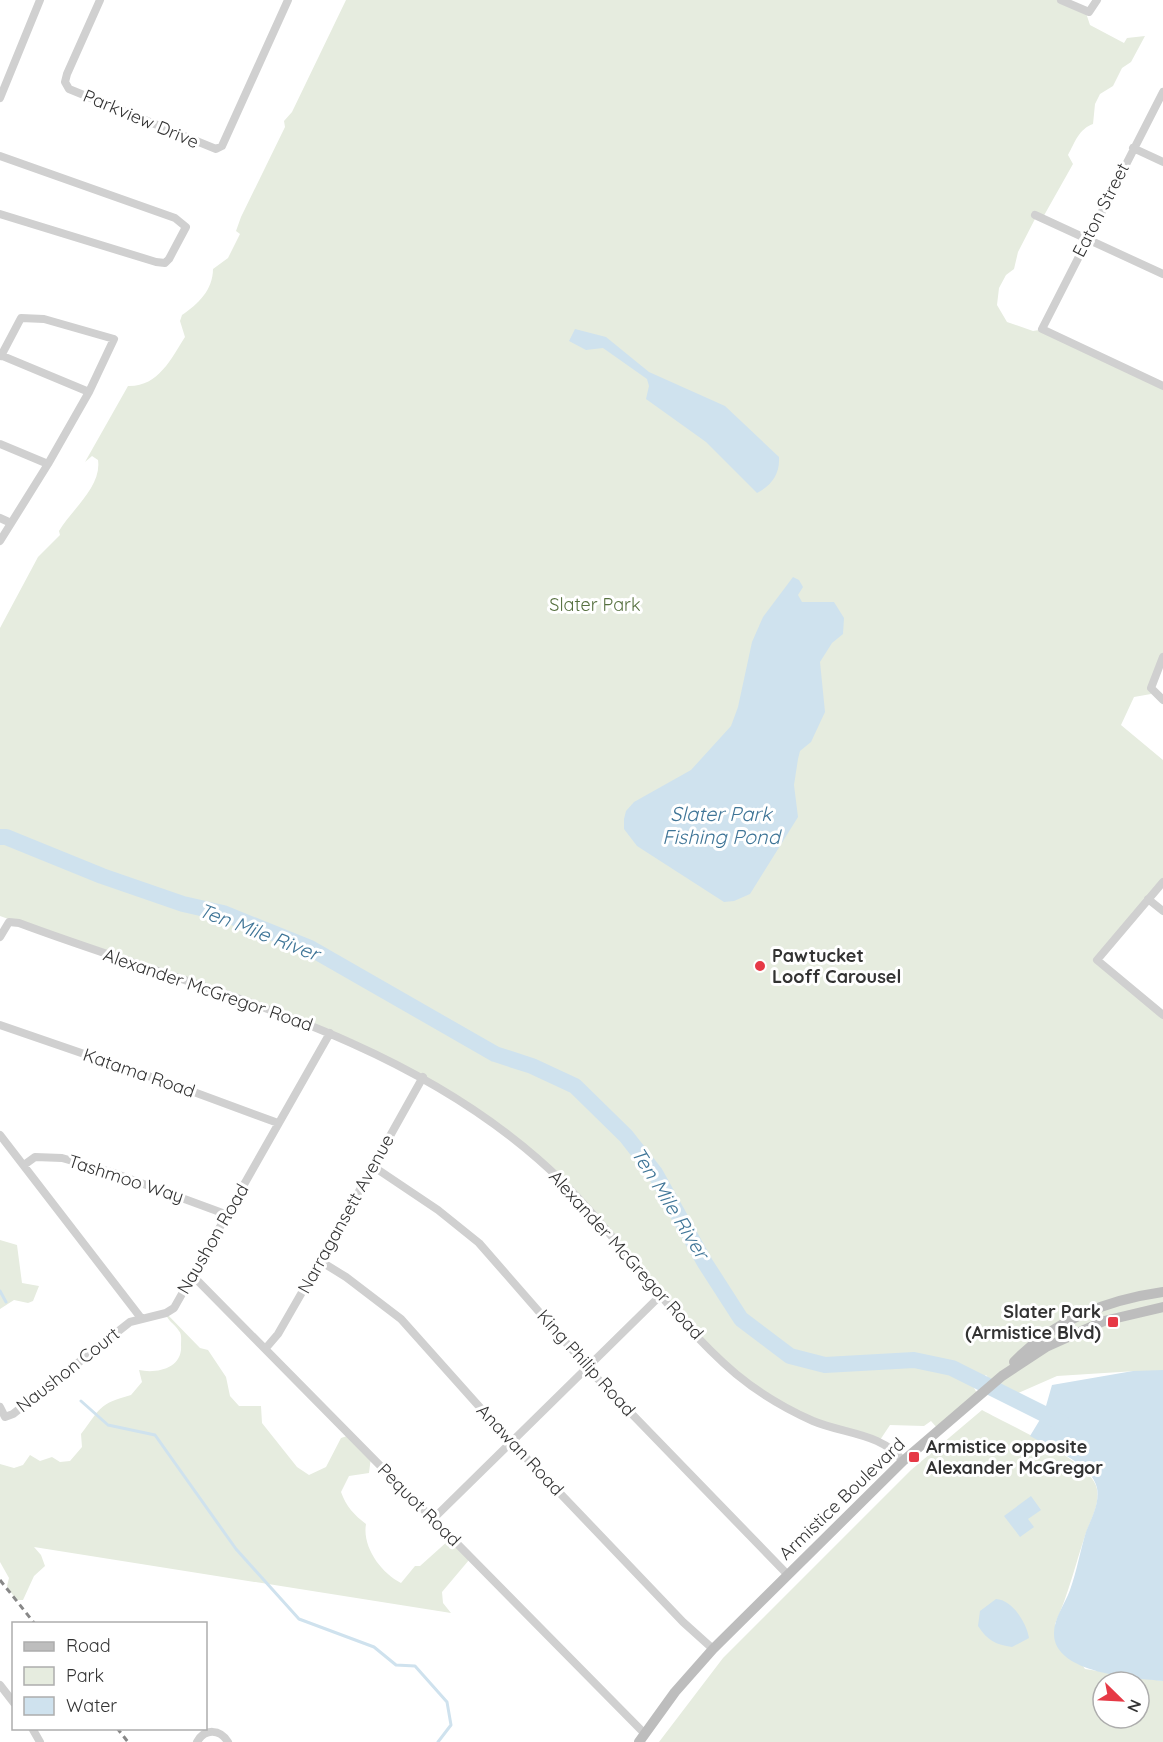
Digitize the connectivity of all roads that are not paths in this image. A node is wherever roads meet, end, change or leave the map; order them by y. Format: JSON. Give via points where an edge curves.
{"nodes":[{"id":1,"x":40,"y":0,"type":"edge"},
{"id":2,"x":100,"y":0,"type":"edge"},
{"id":3,"x":288,"y":0,"type":"edge"},
{"id":4,"x":1061,"y":0,"type":"edge"},
{"id":5,"x":1097,"y":0,"type":"edge"},
{"id":6,"x":1163,"y":92,"type":"edge"},
{"id":7,"x":1,"y":93,"type":"edge"},
{"id":8,"x":1133,"y":148,"type":"junction"},
{"id":9,"x":0,"y":156,"type":"edge"},
{"id":10,"x":1163,"y":162,"type":"edge"},
{"id":11,"x":0,"y":214,"type":"edge"},
{"id":12,"x":1035,"y":214,"type":"dead end"},
{"id":13,"x":1086,"y":239,"type":"junction"},
{"id":14,"x":1163,"y":274,"type":"edge"},
{"id":15,"x":1,"y":356,"type":"edge"},
{"id":16,"x":1163,"y":386,"type":"edge"},
{"id":17,"x":88,"y":392,"type":"junction"},
{"id":18,"x":0,"y":444,"type":"edge"},
{"id":19,"x":48,"y":464,"type":"junction"},
{"id":20,"x":0,"y":518,"type":"edge"},
{"id":21,"x":11,"y":523,"type":"junction"},
{"id":22,"x":0,"y":541,"type":"edge"},
{"id":23,"x":1163,"y":657,"type":"edge"},
{"id":24,"x":1163,"y":700,"type":"edge"},
{"id":25,"x":1163,"y":882,"type":"edge"},
{"id":26,"x":1148,"y":900,"type":"junction"},
{"id":27,"x":1163,"y":911,"type":"edge"},
{"id":28,"x":0,"y":937,"type":"edge"},
{"id":29,"x":1163,"y":1015,"type":"edge"},
{"id":30,"x":0,"y":1025,"type":"edge"},
{"id":31,"x":330,"y":1033,"type":"junction"},
{"id":32,"x":423,"y":1077,"type":"junction"},
{"id":33,"x":278,"y":1124,"type":"junction"},
{"id":34,"x":0,"y":1135,"type":"edge"},
{"id":35,"x":24,"y":1165,"type":"junction"},
{"id":36,"x":374,"y":1167,"type":"junction"},
{"id":37,"x":228,"y":1215,"type":"junction"},
{"id":38,"x":321,"y":1261,"type":"junction"},
{"id":39,"x":193,"y":1276,"type":"junction"},
{"id":40,"x":1163,"y":1292,"type":"edge"},
{"id":41,"x":661,"y":1295,"type":"junction"},
{"id":42,"x":1163,"y":1307,"type":"edge"},
{"id":43,"x":141,"y":1318,"type":"junction"},
{"id":44,"x":266,"y":1348,"type":"junction"},
{"id":45,"x":587,"y":1367,"type":"junction"},
{"id":46,"x":1002,"y":1376,"type":"junction"},
{"id":47,"x":0,"y":1407,"type":"edge"},
{"id":48,"x":511,"y":1442,"type":"junction"},
{"id":49,"x":903,"y":1461,"type":"junction"},
{"id":50,"x":433,"y":1519,"type":"junction"},
{"id":51,"x":787,"y":1574,"type":"junction"},
{"id":52,"x":711,"y":1650,"type":"junction"},
{"id":53,"x":0,"y":1686,"type":"edge"},
{"id":54,"x":12,"y":1701,"type":"edge"},
{"id":55,"x":642,"y":1738,"type":"edge"},
{"id":56,"x":197,"y":1742,"type":"edge"},
{"id":57,"x":228,"y":1742,"type":"edge"}],
"edges":[{"from":1,"to":7,"type":"street"},
{"from":2,"to":3,"type":"street","name":"Parkview Drive","via":[[67,74],[65,82],[69,89],[216,149],[227,136]]},
{"from":4,"to":5,"type":"street","via":[[1089,12]]},
{"from":6,"to":8,"type":"street","name":"Eaton Street"},
{"from":8,"to":10,"type":"street"},
{"from":8,"to":13,"type":"street","name":"Eaton Street"},
{"from":9,"to":11,"type":"street","via":[[176,218],[186,227],[165,263]]},
{"from":12,"to":13,"type":"street"},
{"from":13,"to":14,"type":"street"},
{"from":13,"to":16,"type":"street","name":"Eaton Street","via":[[1042,329]]},
{"from":15,"to":17,"type":"street"},
{"from":15,"to":17,"type":"street","via":[[21,318],[44,319],[108,336],[114,343]]},
{"from":17,"to":19,"type":"street"},
{"from":18,"to":19,"type":"street"},
{"from":19,"to":21,"type":"street"},
{"from":20,"to":21,"type":"street"},
{"from":21,"to":22,"type":"street"},
{"from":23,"to":24,"type":"street","via":[[1151,688]]},
{"from":25,"to":26,"type":"street"},
{"from":26,"to":27,"type":"street"},
{"from":26,"to":29,"type":"street","via":[[1097,960]]},
{"from":28,"to":31,"type":"street","name":"Alexander McGregor Road","via":[[9,922],[19,923]]},
{"from":30,"to":33,"type":"street","name":"Katama Road"},
{"from":31,"to":32,"type":"street","name":"Alexander McGregor Road"},
{"from":31,"to":33,"type":"street","name":"Naushon Road"},
{"from":32,"to":36,"type":"street","name":"Narragansett Avenue"},
{"from":32,"to":41,"type":"street","name":"Alexander McGregor Road","via":[[476,1110],[540,1161],[591,1212]]},
{"from":33,"to":37,"type":"street","name":"Naushon Road"},
{"from":34,"to":35,"type":"street"},
{"from":35,"to":37,"type":"street","name":"Tashmoo Way","via":[[35,1157],[62,1158]]},
{"from":35,"to":43,"type":"street"},
{"from":36,"to":38,"type":"street","name":"Narragansett Avenue"},
{"from":36,"to":45,"type":"street","name":"King Philip Road","via":[[479,1243]]},
{"from":37,"to":39,"type":"street","name":"Naushon Road"},
{"from":38,"to":44,"type":"street","name":"Narragansett Avenue"},
{"from":38,"to":48,"type":"street","name":"Anawan Road","via":[[401,1319]]},
{"from":39,"to":43,"type":"street","name":"Naushon Road","via":[[174,1308]]},
{"from":39,"to":44,"type":"street","name":"Pequot Road"},
{"from":40,"to":46,"type":"main road","name":"Armistice Boulevard","via":[[1128,1298],[1070,1318],[1029,1347]]},
{"from":41,"to":45,"type":"street"},
{"from":41,"to":49,"type":"street","name":"Alexander McGregor Road","via":[[721,1359],[761,1392],[814,1421],[882,1442]]},
{"from":42,"to":46,"type":"main road","name":"Armistice Boulevard","via":[[1094,1325],[1046,1347]]},
{"from":43,"to":47,"type":"street","name":"Naushon Court","via":[[130,1322],[13,1414],[5,1417]]},
{"from":44,"to":50,"type":"street","name":"Pequot Road"},
{"from":45,"to":48,"type":"street"},
{"from":45,"to":51,"type":"street","name":"King Philip Road"},
{"from":46,"to":49,"type":"main road","name":"Armistice Boulevard"},
{"from":48,"to":50,"type":"street"},
{"from":48,"to":52,"type":"street","name":"Anawan Road"},
{"from":49,"to":51,"type":"main road","name":"Armistice Boulevard"},
{"from":50,"to":55,"type":"street","name":"Pequot Road"},
{"from":51,"to":52,"type":"main road","name":"Armistice Boulevard"},
{"from":52,"to":55,"type":"main road","name":"Armistice Boulevard"},
{"from":53,"to":54,"type":"street"},
{"from":56,"to":57,"type":"street","via":[[205,1733],[214,1731]]}]}
